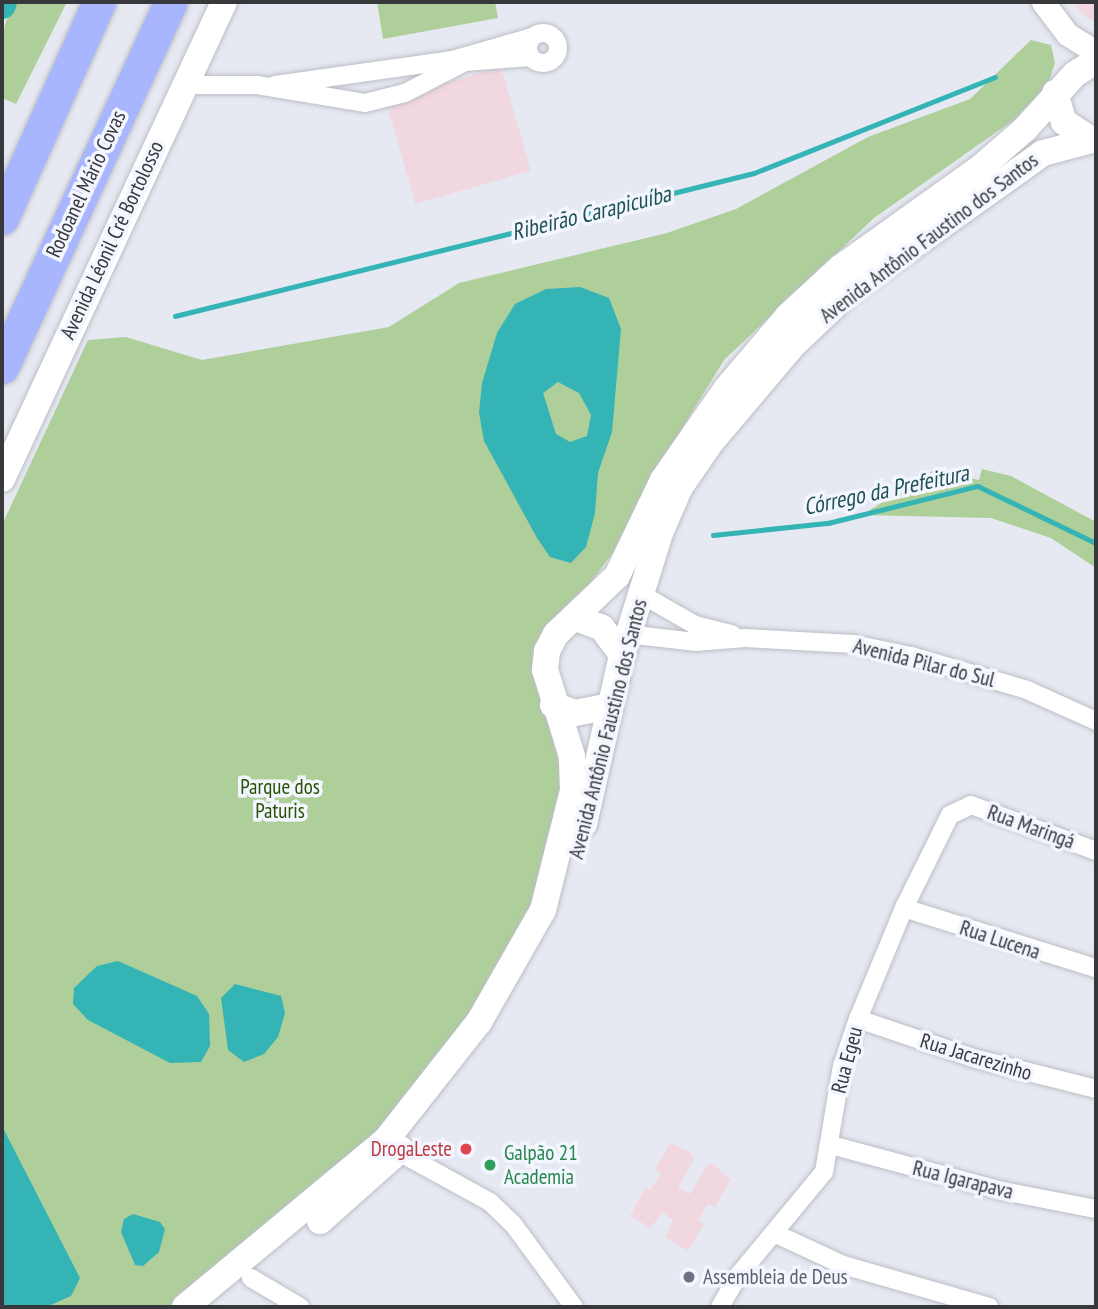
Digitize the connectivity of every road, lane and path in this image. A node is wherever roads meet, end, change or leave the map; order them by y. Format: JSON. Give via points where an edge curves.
{"nodes":[{"id":1,"x":99,"y":2,"type":"edge"},
{"id":2,"x":171,"y":2,"type":"edge"},
{"id":3,"x":224,"y":2,"type":"edge"},
{"id":4,"x":1043,"y":2,"type":"edge"},
{"id":5,"x":1067,"y":34,"type":"junction"},
{"id":6,"x":532,"y":37,"type":"junction"},
{"id":7,"x":1096,"y":52,"type":"edge"},
{"id":8,"x":530,"y":57,"type":"junction"},
{"id":9,"x":1086,"y":68,"type":"edge"},
{"id":10,"x":185,"y":85,"type":"junction"},
{"id":11,"x":268,"y":86,"type":"junction"},
{"id":12,"x":1055,"y":93,"type":"junction"},
{"id":13,"x":1094,"y":139,"type":"edge"},
{"id":14,"x":2,"y":218,"type":"edge"},
{"id":15,"x":2,"y":367,"type":"edge"},
{"id":16,"x":2,"y":479,"type":"edge"},
{"id":17,"x":641,"y":594,"type":"junction"},
{"id":18,"x":574,"y":617,"type":"junction"},
{"id":19,"x":745,"y":638,"type":"junction"},
{"id":20,"x":625,"y":645,"type":"junction"},
{"id":21,"x":553,"y":705,"type":"junction"},
{"id":22,"x":610,"y":706,"type":"junction"},
{"id":23,"x":1096,"y":720,"type":"edge"},
{"id":24,"x":966,"y":804,"type":"joint"},
{"id":25,"x":1096,"y":851,"type":"edge"},
{"id":26,"x":904,"y":908,"type":"junction"},
{"id":27,"x":1096,"y":968,"type":"edge"},
{"id":28,"x":858,"y":1019,"type":"junction"},
{"id":29,"x":1096,"y":1089,"type":"edge"},
{"id":30,"x":831,"y":1145,"type":"junction"},
{"id":31,"x":399,"y":1152,"type":"junction"},
{"id":32,"x":1096,"y":1209,"type":"edge"},
{"id":33,"x":774,"y":1233,"type":"junction"},
{"id":34,"x":251,"y":1278,"type":"junction"},
{"id":35,"x":185,"y":1307,"type":"edge"},
{"id":36,"x":212,"y":1307,"type":"edge"},
{"id":37,"x":300,"y":1307,"type":"edge"},
{"id":38,"x":574,"y":1307,"type":"edge"},
{"id":39,"x":720,"y":1307,"type":"edge"},
{"id":40,"x":989,"y":1307,"type":"edge"}],
"edges":[{"from":1,"to":14,"type":"highway"},
{"from":2,"to":15,"type":"highway","name":"Rodoanel Mário Covas"},
{"from":3,"to":10,"type":"main road","name":"Avenida Léonil Cré Bortolosso"},
{"from":4,"to":5,"type":"street"},
{"from":5,"to":7,"type":"street"},
{"from":5,"to":9,"type":"street"},
{"from":6,"to":8,"type":"street","via":[[527,46]]},
{"from":6,"to":8,"type":"street","via":[[551,35],[558,52],[543,64]]},
{"from":6,"to":11,"type":"street","via":[[453,60],[311,76]]},
{"from":8,"to":11,"type":"street","via":[[466,62],[405,93],[365,103]]},
{"from":9,"to":12,"type":"main road","name":"Avenida Antônio Faustino dos Santos"},
{"from":10,"to":11,"type":"street"},
{"from":10,"to":16,"type":"main road","name":"Avenida Léonil Cré Bortolosso"},
{"from":12,"to":13,"type":"main road","via":[[1064,122]]},
{"from":12,"to":18,"type":"main road","name":"Avenida Antônio Faustino dos Santos","via":[[1026,129],[979,169],[840,268],[788,316],[727,388],[678,457],[617,576]]},
{"from":13,"to":17,"type":"main road","name":"Avenida Antônio Faustino dos Santos","via":[[1043,153],[851,290],[793,345],[680,487]]},
{"from":17,"to":19,"type":"street","name":"Avenida Pilar do Sul","via":[[695,625]]},
{"from":17,"to":20,"type":"main road","name":"Avenida Antônio Faustino dos Santos"},
{"from":18,"to":20,"type":"main road","via":[[602,628]]},
{"from":18,"to":21,"type":"main road","name":"Avenida Antônio Faustino dos Santos","via":[[556,634],[547,651],[545,670]]},
{"from":19,"to":20,"type":"street","name":"Avenida Pilar do Sul"},
{"from":19,"to":23,"type":"street","name":"Avenida Pilar do Sul","via":[[853,644],[911,656],[1027,690]]},
{"from":20,"to":22,"type":"main road","name":"Avenida Antônio Faustino dos Santos"},
{"from":21,"to":22,"type":"main road","via":[[575,713]]},
{"from":21,"to":35,"type":"main road","name":"Avenida Antônio Faustino dos Santos","via":[[572,757],[573,791],[554,878],[531,933],[479,1022],[386,1140]]},
{"from":22,"to":31,"type":"main road","name":"Avenida Antônio Faustino dos Santos","via":[[560,917],[494,1032]]},
{"from":24,"to":25,"type":"street","name":"Rua Maringá"},
{"from":24,"to":26,"type":"street","name":"Rua Egeu","via":[[942,826]]},
{"from":26,"to":27,"type":"street","name":"Rua Lucena"},
{"from":26,"to":28,"type":"street","name":"Rua Egeu"},
{"from":28,"to":29,"type":"street","name":"Rua Jacarezinho","via":[[973,1058]]},
{"from":28,"to":30,"type":"street","name":"Rua Egeu","via":[[842,1066]]},
{"from":30,"to":32,"type":"street","name":"Rua Igarapava","via":[[1003,1192]]},
{"from":30,"to":33,"type":"street","name":"Rua Egeu","via":[[816,1186]]},
{"from":31,"to":34,"type":"main road","name":"Avenida Antônio Faustino dos Santos"},
{"from":31,"to":38,"type":"street","via":[[490,1202],[513,1224]]},
{"from":33,"to":39,"type":"street","name":"Rua Egeu","via":[[737,1277]]},
{"from":33,"to":40,"type":"street","via":[[843,1265]]},
{"from":34,"to":36,"type":"main road","name":"Avenida Antônio Faustino dos Santos"},
{"from":34,"to":37,"type":"street"}]}
